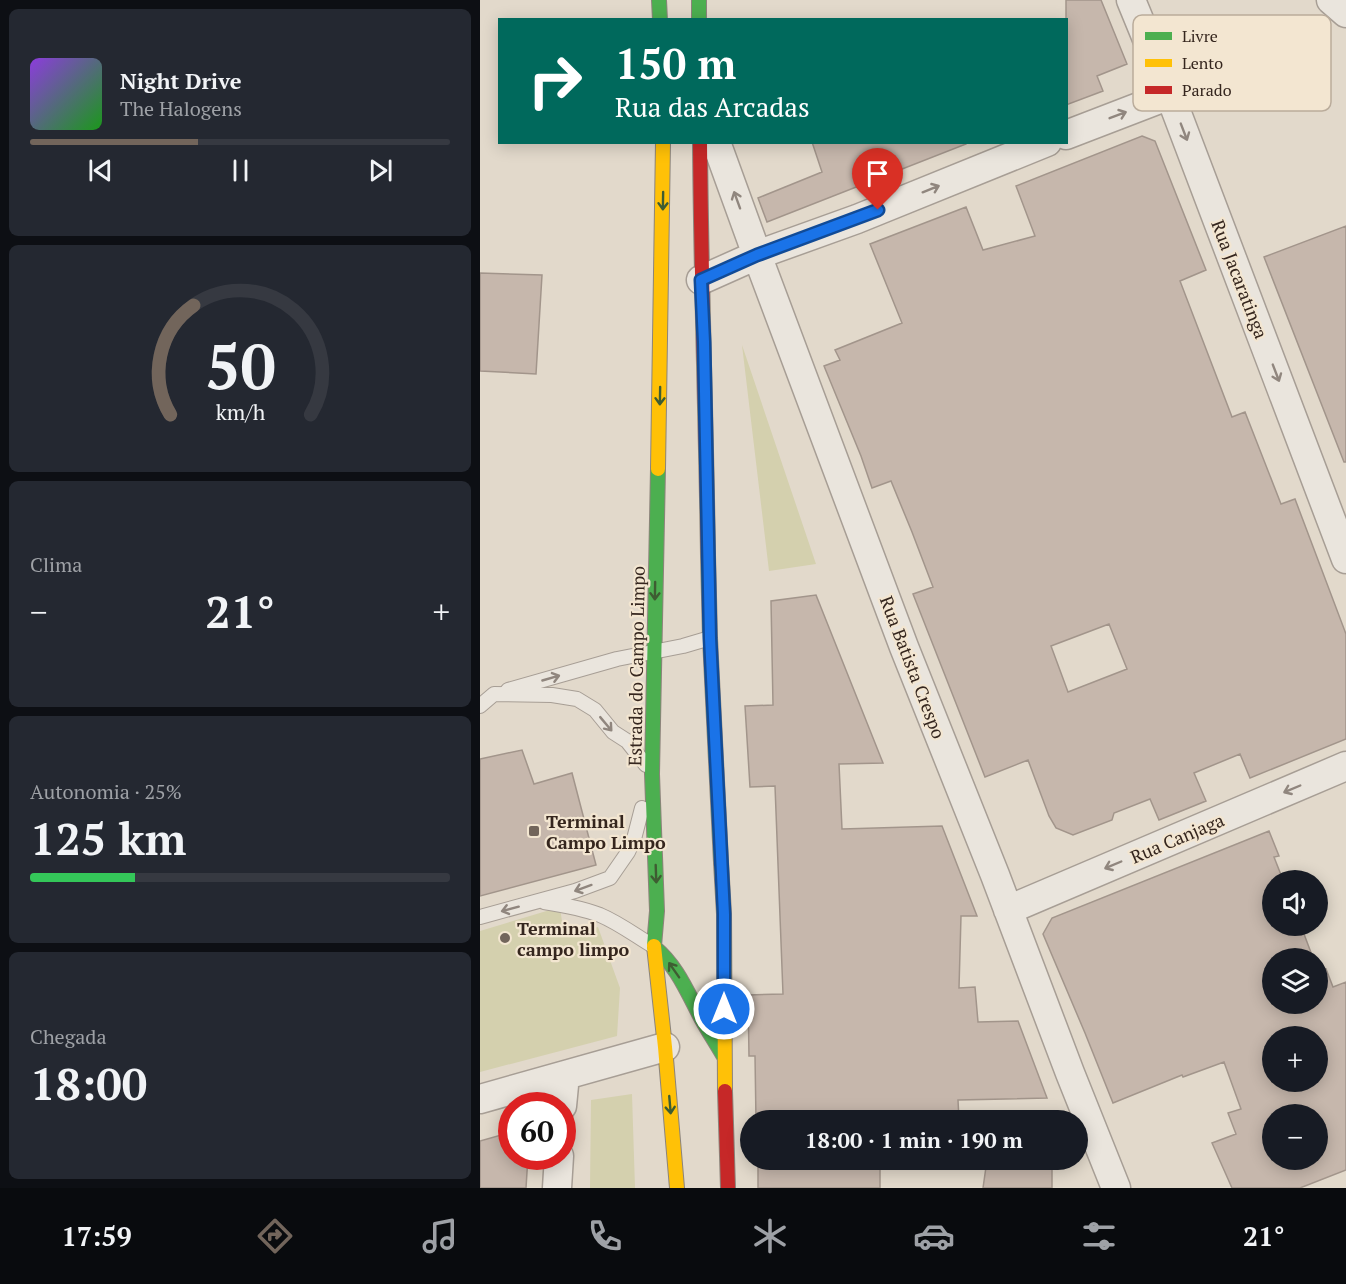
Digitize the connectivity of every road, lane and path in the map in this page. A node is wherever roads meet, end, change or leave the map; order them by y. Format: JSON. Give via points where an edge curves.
{"nodes":[{"id":1,"x":659,"y":0,"type":"edge"},
{"id":2,"x":699,"y":0,"type":"edge"},
{"id":3,"x":1131,"y":0,"type":"edge"},
{"id":4,"x":1331,"y":0,"type":"edge"},
{"id":5,"x":1346,"y":14,"type":"edge"},
{"id":6,"x":1137,"y":15,"type":"edge"},
{"id":7,"x":660,"y":18,"type":"edge"},
{"id":8,"x":699,"y":18,"type":"edge"},
{"id":9,"x":1133,"y":109,"type":"edge"},
{"id":10,"x":1176,"y":111,"type":"edge"},
{"id":11,"x":1068,"y":134,"type":"edge"},
{"id":12,"x":663,"y":144,"type":"edge"},
{"id":13,"x":700,"y":144,"type":"edge"},
{"id":14,"x":717,"y":144,"type":"edge"},
{"id":15,"x":1042,"y":144,"type":"edge"},
{"id":16,"x":757,"y":255,"type":"junction"},
{"id":17,"x":701,"y":280,"type":"junction"},
{"id":18,"x":1346,"y":559,"type":"edge"},
{"id":19,"x":710,"y":638,"type":"junction"},
{"id":20,"x":654,"y":652,"type":"junction"},
{"id":21,"x":494,"y":694,"type":"junction"},
{"id":22,"x":480,"y":698,"type":"edge"},
{"id":23,"x":480,"y":706,"type":"edge"},
{"id":24,"x":1346,"y":766,"type":"edge"},
{"id":25,"x":652,"y":774,"type":"junction"},
{"id":26,"x":539,"y":901,"type":"junction"},
{"id":27,"x":1008,"y":910,"type":"junction"},
{"id":28,"x":480,"y":917,"type":"edge"},
{"id":29,"x":654,"y":947,"type":"junction"},
{"id":30,"x":665,"y":1047,"type":"junction"},
{"id":31,"x":724,"y":1056,"type":"junction"},
{"id":32,"x":565,"y":1075,"type":"junction"},
{"id":33,"x":563,"y":1092,"type":"edge"},
{"id":34,"x":480,"y":1100,"type":"edge"},
{"id":35,"x":558,"y":1170,"type":"edge"},
{"id":36,"x":557,"y":1188,"type":"edge"},
{"id":37,"x":677,"y":1188,"type":"edge"},
{"id":38,"x":728,"y":1188,"type":"edge"},
{"id":39,"x":1116,"y":1188,"type":"edge"}],
"edges":[{"from":1,"to":7,"type":"main road"},
{"from":2,"to":8,"type":"main road"},
{"from":3,"to":6,"type":"street","name":"Rua Jacaratinga"},
{"from":4,"to":5,"type":"street"},
{"from":11,"to":9,"type":"street","one_way":true},
{"from":10,"to":18,"type":"street","name":"Rua Jacaratinga","one_way":true},
{"from":12,"to":20,"type":"main road","name":"Estrada do Campo Limpo","one_way":true},
{"from":13,"to":17,"type":"main road"},
{"from":16,"to":14,"type":"street","name":"Rua Batista Crespo","one_way":true},
{"from":16,"to":15,"type":"street","one_way":true},
{"from":16,"to":17,"type":"street"},
{"from":16,"to":27,"type":"street","name":"Rua Batista Crespo"},
{"from":17,"to":19,"type":"main road"},
{"from":19,"to":20,"type":"lane"},
{"from":19,"to":31,"type":"main road","via":[[724,914]]},
{"from":21,"to":20,"type":"lane","one_way":true},
{"from":20,"to":25,"type":"main road","name":"Estrada do Campo Limpo"},
{"from":21,"to":22,"type":"lane"},
{"from":21,"to":23,"type":"lane"},
{"from":21,"to":25,"type":"lane","one_way":true,"via":[[577,699],[595,710],[613,732],[627,741]]},
{"from":24,"to":27,"type":"street","name":"Rua Canjaga","one_way":true},
{"from":25,"to":26,"type":"lane","one_way":true,"via":[[634,839],[616,871],[607,879]]},
{"from":25,"to":29,"type":"main road","name":"Estrada do Campo Limpo","one_way":true,"via":[[657,911]]},
{"from":26,"to":28,"type":"lane","one_way":true},
{"from":26,"to":29,"type":"lane","via":[[600,915]]},
{"from":27,"to":39,"type":"street","name":"Rua Batista Crespo"},
{"from":29,"to":30,"type":"main road","name":"Estrada do Campo Limpo"},
{"from":31,"to":29,"type":"main road","one_way":true,"via":[[678,974]]},
{"from":30,"to":32,"type":"street"},
{"from":30,"to":37,"type":"main road","name":"Estrada do Campo Limpo","one_way":true},
{"from":31,"to":38,"type":"main road"},
{"from":32,"to":33,"type":"street"},
{"from":32,"to":34,"type":"street"},
{"from":35,"to":36,"type":"street"}]}
